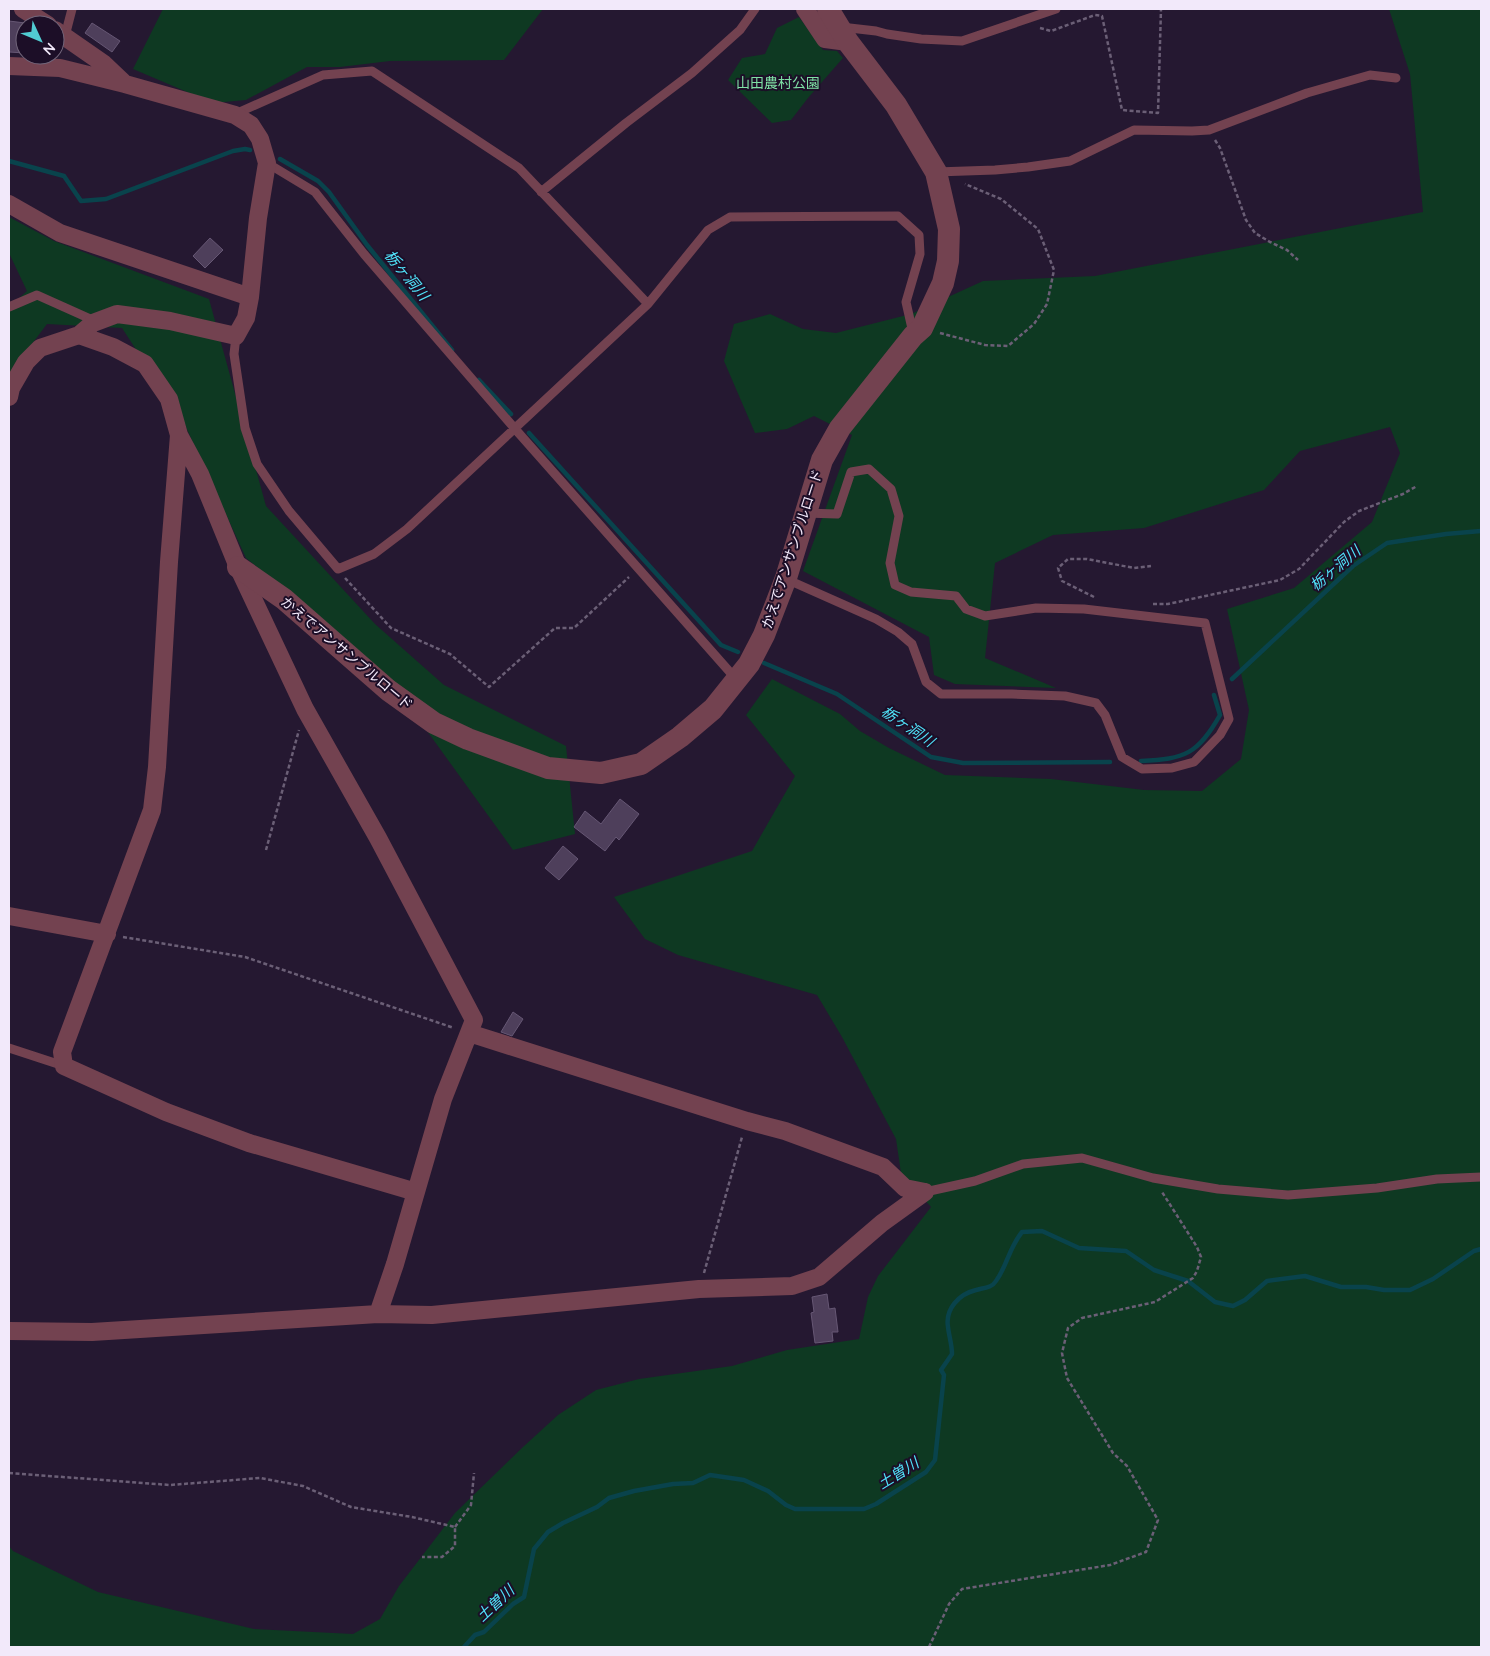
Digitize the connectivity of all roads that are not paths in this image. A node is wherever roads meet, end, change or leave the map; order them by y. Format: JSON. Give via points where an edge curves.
{"nodes":[{"id":1,"x":72,"y":9,"type":"edge"},
{"id":2,"x":755,"y":9,"type":"edge"},
{"id":3,"x":804,"y":9,"type":"edge"},
{"id":4,"x":1056,"y":9,"type":"edge"},
{"id":5,"x":65,"y":23,"type":"edge"},
{"id":6,"x":838,"y":26,"type":"edge"},
{"id":7,"x":65,"y":37,"type":"edge"},
{"id":8,"x":9,"y":66,"type":"edge"},
{"id":9,"x":1396,"y":78,"type":"dead end"},
{"id":10,"x":125,"y":84,"type":"junction"},
{"id":11,"x":235,"y":115,"type":"junction"},
{"id":12,"x":267,"y":163,"type":"junction"},
{"id":13,"x":936,"y":172,"type":"junction"},
{"id":14,"x":541,"y":192,"type":"junction"},
{"id":15,"x":9,"y":204,"type":"edge"},
{"id":16,"x":250,"y":297,"type":"junction"},
{"id":17,"x":648,"y":304,"type":"junction"},
{"id":18,"x":9,"y":307,"type":"edge"},
{"id":19,"x":96,"y":322,"type":"junction"},
{"id":20,"x":918,"y":332,"type":"junction"},
{"id":21,"x":79,"y":335,"type":"junction"},
{"id":22,"x":236,"y":336,"type":"junction"},
{"id":23,"x":9,"y":397,"type":"edge"},
{"id":24,"x":516,"y":430,"type":"junction"},
{"id":25,"x":179,"y":435,"type":"junction"},
{"id":26,"x":805,"y":513,"type":"junction"},
{"id":27,"x":238,"y":567,"type":"junction"},
{"id":28,"x":786,"y":578,"type":"junction"},
{"id":29,"x":737,"y":681,"type":"junction"},
{"id":30,"x":9,"y":916,"type":"edge"},
{"id":31,"x":107,"y":934,"type":"junction"},
{"id":32,"x":469,"y":1033,"type":"junction"},
{"id":33,"x":9,"y":1048,"type":"edge"},
{"id":34,"x":64,"y":1066,"type":"junction"},
{"id":35,"x":1481,"y":1177,"type":"edge"},
{"id":36,"x":416,"y":1192,"type":"junction"},
{"id":37,"x":925,"y":1192,"type":"junction"},
{"id":38,"x":378,"y":1314,"type":"junction"},
{"id":39,"x":9,"y":1331,"type":"edge"}],
"edges":[{"from":1,"to":5,"type":"lane"},
{"from":2,"to":14,"type":"lane","via":[[740,30],[692,73]]},
{"from":3,"to":6,"type":"street","via":[[825,39]]},
{"from":4,"to":6,"type":"lane","via":[[962,41],[922,39]]},
{"from":6,"to":13,"type":"street","name":"かえでアンサンブルロード","via":[[896,105]]},
{"from":7,"to":10,"type":"street","via":[[104,64]]},
{"from":8,"to":10,"type":"street","via":[[60,68]]},
{"from":9,"to":13,"type":"lane","via":[[1370,74],[1209,130],[1134,130],[1070,161],[995,170]]},
{"from":10,"to":11,"type":"street"},
{"from":11,"to":12,"type":"street","via":[[251,125]]},
{"from":11,"to":14,"type":"lane","via":[[324,74],[372,71],[519,168]]},
{"from":12,"to":16,"type":"street"},
{"from":12,"to":24,"type":"lane","via":[[315,192],[364,254]]},
{"from":13,"to":20,"type":"street","name":"かえでアンサンブルロード","via":[[949,229],[948,261],[943,283]]},
{"from":14,"to":17,"type":"lane"},
{"from":15,"to":16,"type":"street","via":[[60,233]]},
{"from":16,"to":22,"type":"street","via":[[246,318]]},
{"from":17,"to":20,"type":"lane","via":[[708,230],[730,217],[898,216],[919,235],[920,254],[906,302]]},
{"from":17,"to":24,"type":"lane"},
{"from":18,"to":19,"type":"lane","via":[[37,295]]},
{"from":19,"to":21,"type":"street"},
{"from":19,"to":22,"type":"street","via":[[117,314],[170,321]]},
{"from":20,"to":26,"type":"street","name":"かえでアンサンブルロード","via":[[840,428],[822,460]]},
{"from":21,"to":23,"type":"street","via":[[40,348],[26,362]]},
{"from":21,"to":25,"type":"street","via":[[113,347],[145,364],[169,399]]},
{"from":22,"to":24,"type":"lane","via":[[234,354],[245,428],[258,464],[289,511],[338,569],[374,554],[407,529]]},
{"from":24,"to":29,"type":"lane"},
{"from":25,"to":27,"type":"street","via":[[200,474]]},
{"from":25,"to":31,"type":"street","via":[[152,810]]},
{"from":26,"to":28,"type":"street","name":"かえでアンサンブルロード"},
{"from":26,"to":28,"type":"lane","via":[[837,514],[851,472],[869,469],[891,490],[899,516],[890,563],[895,585],[911,592],[956,596],[966,609],[985,616],[1036,608],[1084,609],[1205,623],[1229,719],[1220,735],[1194,762],[1172,768],[1142,769],[1122,757],[1096,703],[1065,696],[941,694],[926,682],[912,644],[898,632]]},
{"from":27,"to":29,"type":"street","name":"かえでアンサンブルロード","via":[[284,599],[388,690],[434,723],[548,768],[601,773],[641,764],[713,709]]},
{"from":27,"to":32,"type":"street","via":[[305,709],[378,838],[474,1020]]},
{"from":28,"to":29,"type":"street","name":"かえでアンサンブルロード","via":[[764,635]]},
{"from":30,"to":31,"type":"street"},
{"from":31,"to":34,"type":"street","via":[[62,1052]]},
{"from":32,"to":36,"type":"street","via":[[443,1099]]},
{"from":32,"to":37,"type":"street","via":[[785,1131],[883,1167],[905,1188]]},
{"from":33,"to":34,"type":"lane"},
{"from":34,"to":36,"type":"street","via":[[166,1112],[249,1143]]},
{"from":35,"to":37,"type":"lane","via":[[1288,1195],[1218,1189],[1153,1178],[1082,1158],[1023,1164],[975,1181]]},
{"from":36,"to":38,"type":"street"},
{"from":37,"to":38,"type":"street","via":[[882,1223],[819,1277],[792,1286],[699,1289],[432,1315]]},
{"from":38,"to":39,"type":"street","via":[[92,1332]]}]}
